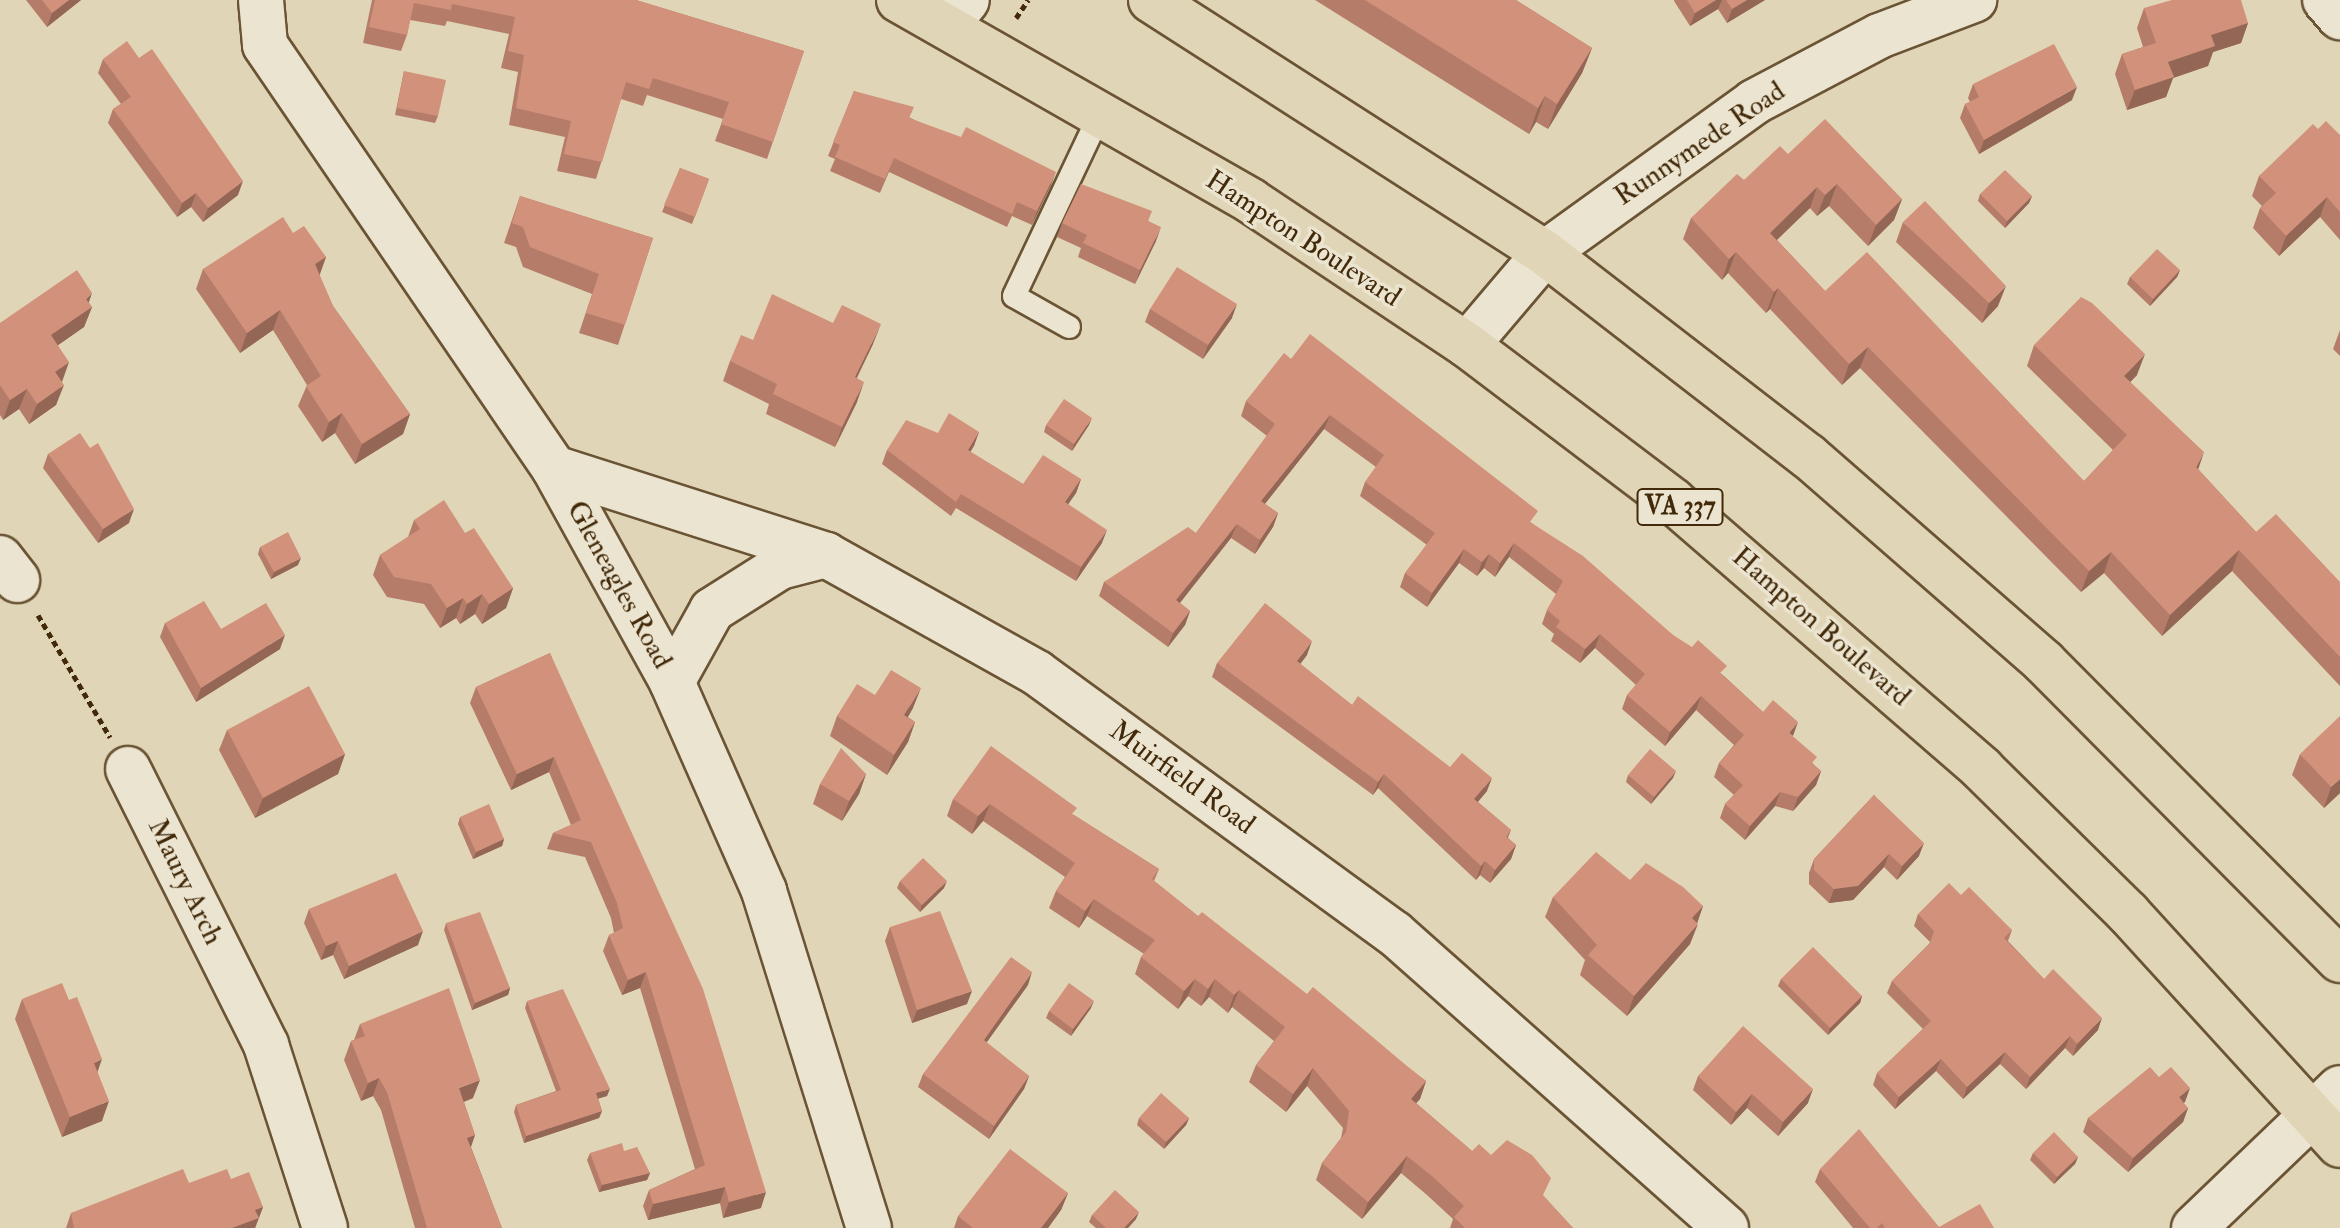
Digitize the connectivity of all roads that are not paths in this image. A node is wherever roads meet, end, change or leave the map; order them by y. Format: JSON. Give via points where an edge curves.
{"nodes":[{"id":1,"x":261,"y":0,"type":"edge"},
{"id":2,"x":899,"y":0,"type":"edge"},
{"id":3,"x":1151,"y":0,"type":"edge"},
{"id":4,"x":1974,"y":0,"type":"edge"},
{"id":5,"x":2325,"y":0,"type":"edge"},
{"id":6,"x":957,"y":13,"type":"edge"},
{"id":7,"x":2340,"y":17,"type":"edge"},
{"id":8,"x":1100,"y":114,"type":"junction"},
{"id":9,"x":1545,"y":253,"type":"junction"},
{"id":10,"x":1069,"y":327,"type":"dead end"},
{"id":11,"x":1467,"y":345,"type":"junction"},
{"id":12,"x":554,"y":468,"type":"junction"},
{"id":13,"x":826,"y":555,"type":"junction"},
{"id":14,"x":672,"y":682,"type":"junction"},
{"id":15,"x":128,"y":769,"type":"road end"},
{"id":16,"x":2340,"y":960,"type":"edge"},
{"id":17,"x":2331,"y":1116,"type":"edge"},
{"id":18,"x":325,"y":1228,"type":"edge"},
{"id":19,"x":869,"y":1228,"type":"edge"},
{"id":20,"x":1726,"y":1228,"type":"edge"},
{"id":21,"x":2194,"y":1228,"type":"edge"}],
"edges":[{"from":1,"to":12,"type":"street","name":"Gleneagles Road","via":[[265,45]]},
{"from":2,"to":6,"type":"main road","name":"Hampton Boulevard","number":"VA 337"},
{"from":3,"to":9,"type":"main road"},
{"from":4,"to":9,"type":"street","name":"Runnymede Road","via":[[1879,36],[1754,102]]},
{"from":5,"to":7,"type":"street"},
{"from":6,"to":8,"type":"main road","name":"Hampton Boulevard","number":"VA 337"},
{"from":8,"to":10,"type":"lane","via":[[1014,296]]},
{"from":8,"to":11,"type":"main road","name":"Hampton Boulevard","number":"VA 337","via":[[1251,201]]},
{"from":9,"to":11,"type":"street","name":"Runnymede Road"},
{"from":9,"to":16,"type":"main road","via":[[1808,456],[1963,587],[2144,757]]},
{"from":11,"to":17,"type":"main road","name":"Hampton Boulevard","number":"VA 337","via":[[1829,630],[2128,913]]},
{"from":12,"to":13,"type":"street","name":"Muirfield Road"},
{"from":12,"to":14,"type":"street","name":"Gleneagles Road"},
{"from":13,"to":14,"type":"street","via":[[780,567],[712,610]]},
{"from":13,"to":20,"type":"street","name":"Muirfield Road","via":[[1037,673],[1394,933]]},
{"from":14,"to":19,"type":"street","name":"Gleneagles Road","via":[[764,891]]},
{"from":15,"to":18,"type":"street","name":"Maury Arch","via":[[266,1045]]},
{"from":17,"to":21,"type":"street"}]}
